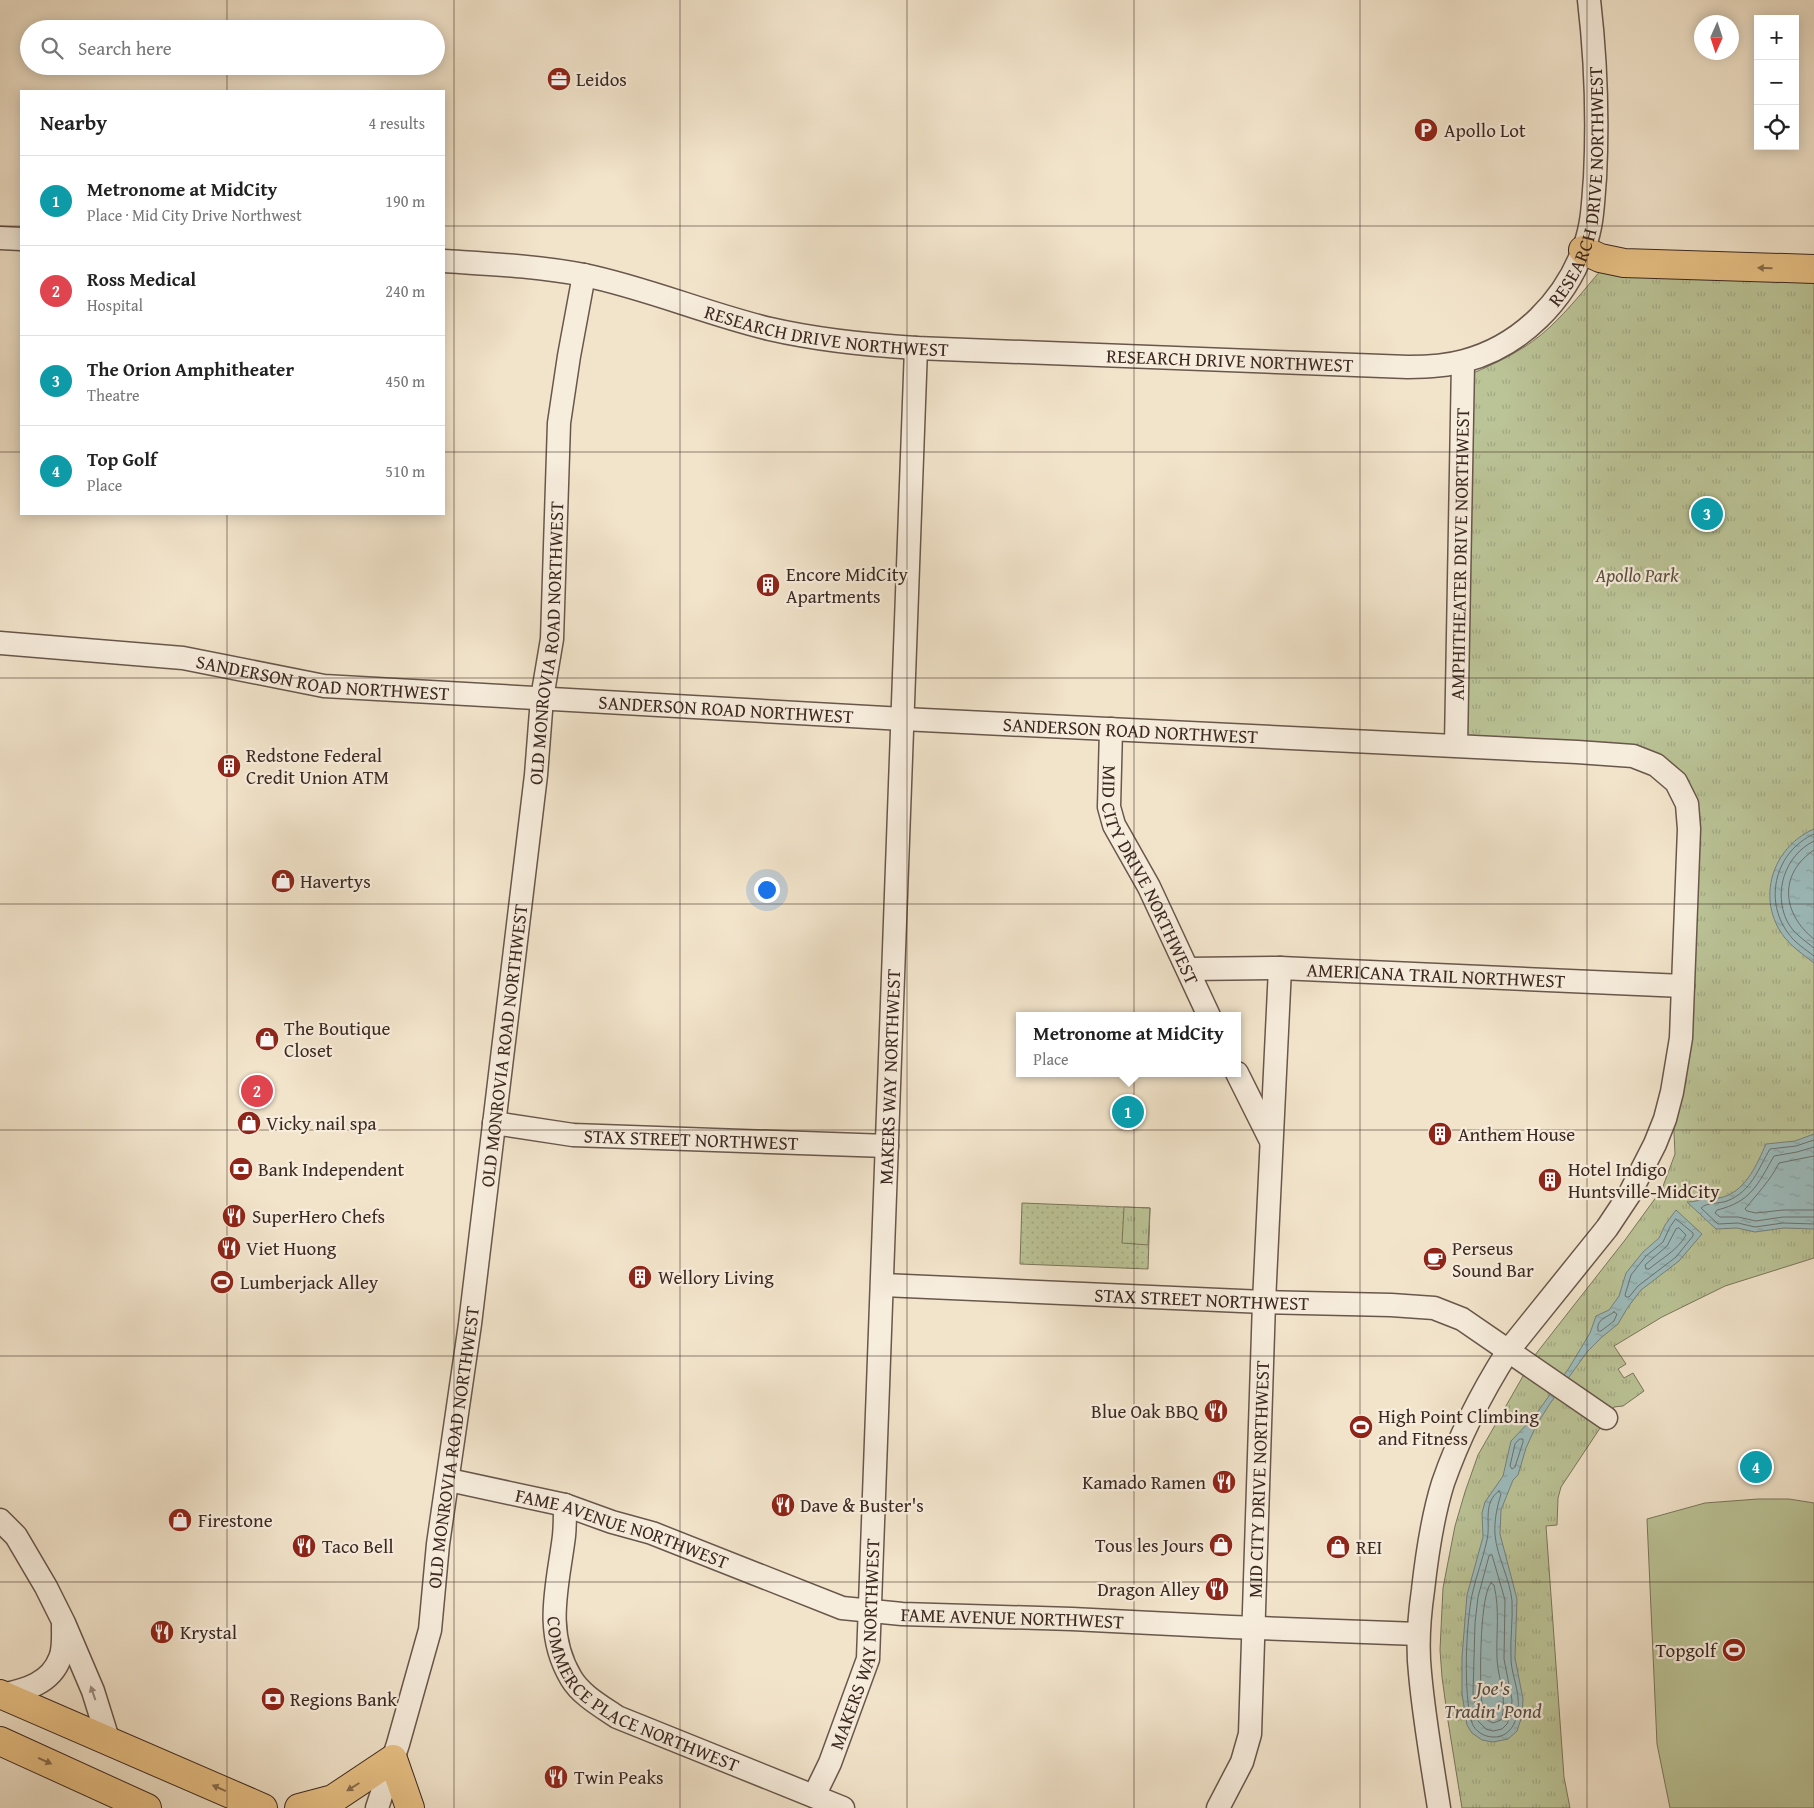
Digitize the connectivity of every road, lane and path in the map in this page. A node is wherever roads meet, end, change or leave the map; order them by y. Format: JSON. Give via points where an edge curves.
{"nodes":[{"id":1,"x":1589,"y":0,"type":"edge"},
{"id":2,"x":0,"y":238,"type":"edge"},
{"id":3,"x":20,"y":239,"type":"edge"},
{"id":4,"x":1583,"y":250,"type":"junction"},
{"id":5,"x":445,"y":261,"type":"edge"},
{"id":6,"x":1814,"y":270,"type":"edge"},
{"id":7,"x":584,"y":275,"type":"junction"},
{"id":8,"x":916,"y":348,"type":"junction"},
{"id":9,"x":1463,"y":362,"type":"junction"},
{"id":10,"x":0,"y":643,"type":"edge"},
{"id":11,"x":542,"y":698,"type":"junction"},
{"id":12,"x":903,"y":719,"type":"junction"},
{"id":13,"x":1111,"y":729,"type":"junction"},
{"id":14,"x":1456,"y":746,"type":"junction"},
{"id":15,"x":1280,"y":968,"type":"junction"},
{"id":16,"x":1188,"y":969,"type":"junction"},
{"id":17,"x":1683,"y":986,"type":"junction"},
{"id":18,"x":1207,"y":1012,"type":"edge"},
{"id":19,"x":1239,"y":1077,"type":"edge"},
{"id":20,"x":494,"y":1123,"type":"junction"},
{"id":21,"x":1271,"y":1142,"type":"junction"},
{"id":22,"x":887,"y":1146,"type":"junction"},
{"id":23,"x":883,"y":1285,"type":"junction"},
{"id":24,"x":1264,"y":1302,"type":"junction"},
{"id":25,"x":1508,"y":1351,"type":"junction"},
{"id":26,"x":1606,"y":1418,"type":"dead end"},
{"id":27,"x":449,"y":1480,"type":"junction"},
{"id":28,"x":565,"y":1505,"type":"junction"},
{"id":29,"x":0,"y":1520,"type":"edge"},
{"id":30,"x":869,"y":1611,"type":"junction"},
{"id":31,"x":64,"y":1623,"type":"junction"},
{"id":32,"x":1252,"y":1627,"type":"junction"},
{"id":33,"x":1418,"y":1634,"type":"junction"},
{"id":34,"x":1,"y":1694,"type":"edge"},
{"id":35,"x":108,"y":1739,"type":"junction"},
{"id":36,"x":0,"y":1741,"type":"edge"},
{"id":37,"x":393,"y":1759,"type":"junction"},
{"id":38,"x":814,"y":1796,"type":"junction"},
{"id":39,"x":121,"y":1802,"type":"edge"},
{"id":40,"x":147,"y":1808,"type":"edge"},
{"id":41,"x":263,"y":1808,"type":"edge"},
{"id":42,"x":299,"y":1808,"type":"edge"},
{"id":43,"x":377,"y":1808,"type":"edge"},
{"id":44,"x":410,"y":1808,"type":"edge"},
{"id":45,"x":843,"y":1808,"type":"edge"},
{"id":46,"x":1218,"y":1808,"type":"edge"},
{"id":47,"x":1439,"y":1808,"type":"edge"}],
"edges":[{"from":1,"to":4,"type":"street","name":"RESEARCH DRIVE NORTHWEST","via":[[1597,92],[1597,142],[1592,213]]},
{"from":2,"to":3,"type":"street"},
{"from":6,"to":4,"type":"highway","one_way":true,"via":[[1624,263]]},
{"from":4,"to":9,"type":"street","name":"RESEARCH DRIVE NORTHWEST","via":[[1565,286],[1542,316],[1493,351]]},
{"from":5,"to":7,"type":"street","name":"RESEARCH DRIVE NORTHWEST"},
{"from":7,"to":8,"type":"street","name":"RESEARCH DRIVE NORTHWEST","via":[[769,329],[833,341]]},
{"from":7,"to":11,"type":"street","name":"OLD MONROVIA ROAD NORTHWEST","via":[[559,423],[552,639]]},
{"from":8,"to":9,"type":"street","name":"RESEARCH DRIVE NORTHWEST","via":[[1408,367]]},
{"from":8,"to":12,"type":"street","name":"MAKERS WAY NORTHWEST"},
{"from":9,"to":14,"type":"street","name":"AMPHITHEATER DRIVE NORTHWEST"},
{"from":10,"to":11,"type":"street","name":"SANDERSON ROAD NORTHWEST","via":[[184,658],[324,686]]},
{"from":11,"to":12,"type":"street","name":"SANDERSON ROAD NORTHWEST"},
{"from":11,"to":20,"type":"street","name":"OLD MONROVIA ROAD NORTHWEST","via":[[536,775]]},
{"from":12,"to":13,"type":"street","name":"SANDERSON ROAD NORTHWEST"},
{"from":12,"to":22,"type":"street","name":"MAKERS WAY NORTHWEST"},
{"from":13,"to":14,"type":"street","name":"SANDERSON ROAD NORTHWEST"},
{"from":13,"to":16,"type":"street","name":"MID CITY DRIVE NORTHWEST","via":[[1109,807],[1114,825],[1149,887]]},
{"from":14,"to":17,"type":"street","name":"SANDERSON ROAD NORTHWEST","via":[[1633,756],[1656,765],[1676,782],[1687,804],[1689,828]]},
{"from":15,"to":16,"type":"street","name":"AMERICANA TRAIL NORTHWEST"},
{"from":15,"to":17,"type":"street","name":"AMERICANA TRAIL NORTHWEST"},
{"from":15,"to":21,"type":"street","name":"MID CITY DRIVE NORTHWEST"},
{"from":16,"to":18,"type":"street","name":"MID CITY DRIVE NORTHWEST"},
{"from":17,"to":25,"type":"street","name":"SANDERSON ROAD NORTHWEST","via":[[1681,1038],[1672,1092],[1665,1119],[1643,1169],[1607,1228]]},
{"from":19,"to":21,"type":"street","name":"MID CITY DRIVE NORTHWEST"},
{"from":20,"to":22,"type":"street","name":"STAX STREET NORTHWEST","via":[[573,1135]]},
{"from":20,"to":27,"type":"street","name":"OLD MONROVIA ROAD NORTHWEST"},
{"from":21,"to":24,"type":"street","name":"MID CITY DRIVE NORTHWEST"},
{"from":22,"to":23,"type":"street","name":"MAKERS WAY NORTHWEST"},
{"from":23,"to":24,"type":"street","name":"STAX STREET NORTHWEST"},
{"from":23,"to":30,"type":"street","name":"MAKERS WAY NORTHWEST"},
{"from":24,"to":25,"type":"street","name":"STAX STREET NORTHWEST","via":[[1434,1308],[1462,1319]]},
{"from":24,"to":32,"type":"street","name":"MID CITY DRIVE NORTHWEST"},
{"from":25,"to":26,"type":"street","name":"STAX STREET NORTHWEST"},
{"from":25,"to":33,"type":"street","name":"SANDERSON ROAD NORTHWEST","via":[[1473,1414],[1443,1484],[1426,1564]]},
{"from":27,"to":28,"type":"street","name":"FAME AVENUE NORTHWEST"},
{"from":27,"to":37,"type":"street","name":"OLD MONROVIA ROAD NORTHWEST","via":[[438,1544],[430,1630]]},
{"from":28,"to":30,"type":"street","name":"FAME AVENUE NORTHWEST","via":[[652,1533],[842,1608]]},
{"from":28,"to":38,"type":"street","name":"COMMERCE PLACE NORTHWEST","via":[[554,1613],[557,1647],[571,1679],[593,1701],[617,1717]]},
{"from":29,"to":31,"type":"street","via":[[16,1536]]},
{"from":30,"to":32,"type":"street","name":"FAME AVENUE NORTHWEST"},
{"from":30,"to":38,"type":"street","name":"MAKERS WAY NORTHWEST","via":[[868,1659],[830,1763]]},
{"from":31,"to":34,"type":"street","via":[[60,1658],[48,1676],[24,1691]]},
{"from":35,"to":31,"type":"street","one_way":true,"via":[[93,1691]]},
{"from":32,"to":33,"type":"street","name":"FAME AVENUE NORTHWEST"},
{"from":32,"to":46,"type":"street","name":"MID CITY DRIVE NORTHWEST","via":[[1250,1734],[1242,1762]]},
{"from":33,"to":47,"type":"street","name":"SANDERSON ROAD NORTHWEST","via":[[1419,1672]]},
{"from":34,"to":35,"type":"highway"},
{"from":41,"to":35,"type":"highway","one_way":true},
{"from":36,"to":39,"type":"highway","one_way":true},
{"from":37,"to":42,"type":"highway","one_way":true,"via":[[333,1799]]},
{"from":37,"to":43,"type":"street","name":"OLD MONROVIA ROAD NORTHWEST"},
{"from":37,"to":44,"type":"highway"},
{"from":38,"to":45,"type":"street","name":"COMMERCE PLACE NORTHWEST"},
{"from":39,"to":40,"type":"highway"}]}
